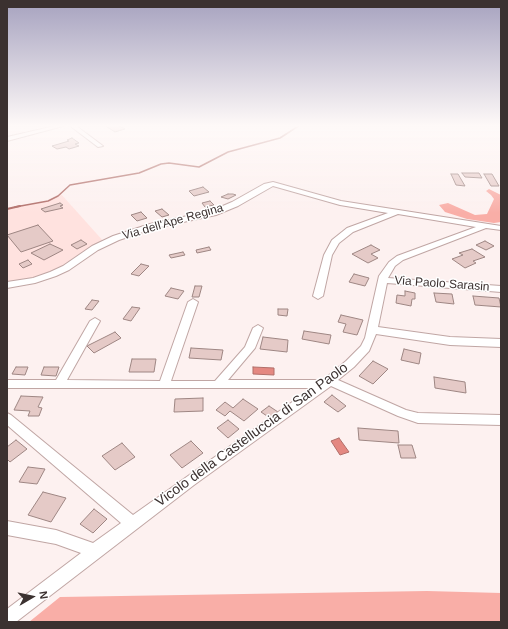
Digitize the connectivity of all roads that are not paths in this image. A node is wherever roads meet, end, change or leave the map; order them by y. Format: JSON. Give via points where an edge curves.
{"nodes":[{"id":1,"x":396,"y":212,"type":"junction"},
{"id":2,"x":483,"y":227,"type":"junction"},
{"id":3,"x":501,"y":228,"type":"edge"},
{"id":4,"x":383,"y":280,"type":"junction"},
{"id":5,"x":7,"y":285,"type":"edge"},
{"id":6,"x":501,"y":289,"type":"edge"},
{"id":7,"x":318,"y":296,"type":"dead end"},
{"id":8,"x":193,"y":302,"type":"dead end"},
{"id":9,"x":95,"y":321,"type":"dead end"},
{"id":10,"x":258,"y":328,"type":"dead end"},
{"id":11,"x":372,"y":330,"type":"junction"},
{"id":12,"x":501,"y":343,"type":"edge"},
{"id":13,"x":328,"y":382,"type":"junction"},
{"id":14,"x":7,"y":384,"type":"edge"},
{"id":15,"x":59,"y":384,"type":"junction"},
{"id":16,"x":164,"y":385,"type":"junction"},
{"id":17,"x":218,"y":385,"type":"junction"},
{"id":18,"x":7,"y":418,"type":"edge"},
{"id":19,"x":501,"y":420,"type":"edge"},
{"id":20,"x":132,"y":523,"type":"junction"},
{"id":21,"x":7,"y":528,"type":"edge"},
{"id":22,"x":95,"y":550,"type":"junction"},
{"id":23,"x":7,"y":619,"type":"edge"}],
"edges":[{"from":1,"to":2,"type":"street","name":"Via dell'Ape Regina"},
{"from":1,"to":5,"type":"street","name":"Via dell'Ape Regina","via":[[340,203],[272,184],[217,211],[152,226],[116,238],[53,274]]},
{"from":1,"to":7,"type":"street","via":[[350,230],[335,242],[328,255]]},
{"from":2,"to":3,"type":"street","name":"Via dell'Ape Regina"},
{"from":2,"to":4,"type":"street","name":"Vicolo della Castelluccia di San Paolo","via":[[398,260],[388,268]]},
{"from":4,"to":6,"type":"street","name":"Via Paolo Sarasin"},
{"from":4,"to":11,"type":"street","name":"Vicolo della Castelluccia di San Paolo"},
{"from":8,"to":16,"type":"street"},
{"from":9,"to":15,"type":"street"},
{"from":10,"to":17,"type":"street","via":[[250,348]]},
{"from":11,"to":12,"type":"street","via":[[450,341]]},
{"from":11,"to":13,"type":"street","name":"Vicolo della Castelluccia di San Paolo","via":[[369,342],[362,352]]},
{"from":13,"to":17,"type":"street"},
{"from":13,"to":19,"type":"street","via":[[418,418]]},
{"from":13,"to":20,"type":"street","name":"Vicolo della Castelluccia di San Paolo"},
{"from":14,"to":15,"type":"street"},
{"from":15,"to":16,"type":"street"},
{"from":16,"to":17,"type":"street"},
{"from":18,"to":20,"type":"street"},
{"from":20,"to":22,"type":"street","name":"Vicolo della Castelluccia di San Paolo"},
{"from":21,"to":22,"type":"street","via":[[56,537]]},
{"from":22,"to":23,"type":"street","name":"Vicolo della Castelluccia di San Paolo"}]}
